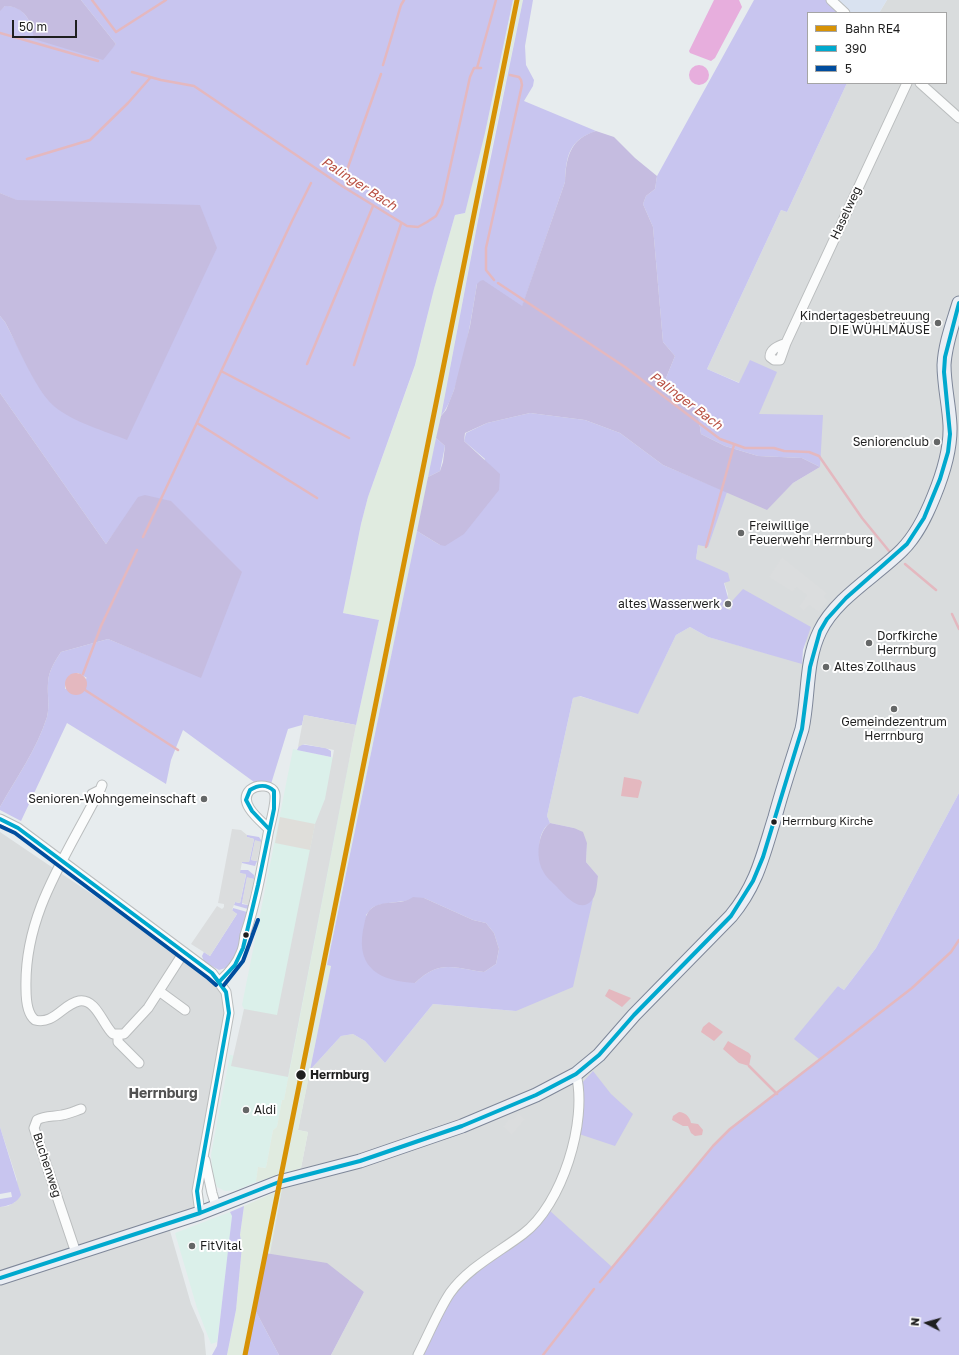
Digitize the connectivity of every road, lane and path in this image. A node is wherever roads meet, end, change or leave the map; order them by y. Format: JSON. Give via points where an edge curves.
{"nodes":[{"id":1,"x":831,"y":0,"type":"edge"},
{"id":2,"x":844,"y":12,"type":"edge"},
{"id":3,"x":907,"y":84,"type":"edge"},
{"id":4,"x":921,"y":84,"type":"edge"},
{"id":5,"x":959,"y":118,"type":"edge"},
{"id":6,"x":959,"y":303,"type":"edge"},
{"id":7,"x":786,"y":343,"type":"dead end"},
{"id":8,"x":954,"y":425,"type":"edge"},
{"id":9,"x":954,"y":439,"type":"edge"},
{"id":10,"x":102,"y":785,"type":"dead end"},
{"id":11,"x":0,"y":819,"type":"edge"},
{"id":12,"x":269,"y":829,"type":"junction"},
{"id":13,"x":62,"y":861,"type":"junction"},
{"id":14,"x":184,"y":952,"type":"junction"},
{"id":15,"x":220,"y":982,"type":"junction"},
{"id":16,"x":159,"y":991,"type":"junction"},
{"id":17,"x":186,"y":1010,"type":"dead end"},
{"id":18,"x":118,"y":1035,"type":"junction"},
{"id":19,"x":139,"y":1063,"type":"dead end"},
{"id":20,"x":576,"y":1074,"type":"junction"},
{"id":21,"x":81,"y":1109,"type":"dead end"},
{"id":22,"x":204,"y":1156,"type":"junction"},
{"id":23,"x":216,"y":1206,"type":"junction"},
{"id":24,"x":200,"y":1213,"type":"junction"},
{"id":25,"x":76,"y":1253,"type":"junction"},
{"id":26,"x":0,"y":1278,"type":"edge"},
{"id":27,"x":418,"y":1355,"type":"edge"}],
"edges":[{"from":1,"to":2,"type":"street"},
{"from":3,"to":7,"type":"street","name":"Haselweg"},
{"from":4,"to":5,"type":"street"},
{"from":6,"to":8,"type":"main road","via":[[944,363]]},
{"from":8,"to":9,"type":"main road"},
{"from":9,"to":20,"type":"main road","via":[[927,513],[914,534],[902,550],[833,612],[820,631],[810,662],[806,713],[800,736],[761,865],[744,901],[599,1055]]},
{"from":10,"to":13,"type":"street","via":[[100,790],[92,794],[93,803]]},
{"from":11,"to":13,"type":"street","via":[[18,828]]},
{"from":12,"to":12,"type":"street","via":[[254,816],[247,802],[247,795],[258,786],[266,786],[273,790],[275,795]]},
{"from":12,"to":15,"type":"street","via":[[253,912],[242,952],[235,966]]},
{"from":13,"to":14,"type":"street"},
{"from":13,"to":18,"type":"street","via":[[42,901],[32,931],[26,978],[30,1015],[35,1020],[48,1020],[75,1003],[85,1001],[92,1004],[110,1030]]},
{"from":14,"to":15,"type":"street"},
{"from":14,"to":16,"type":"street"},
{"from":15,"to":22,"type":"street","via":[[226,992],[229,1013]]},
{"from":16,"to":17,"type":"street"},
{"from":16,"to":18,"type":"street","via":[[136,1023],[124,1034]]},
{"from":18,"to":19,"type":"street","via":[[118,1042]]},
{"from":20,"to":23,"type":"main road","via":[[515,1105],[462,1126],[360,1161],[279,1182]]},
{"from":20,"to":27,"type":"street","via":[[579,1086],[576,1129],[568,1163],[550,1202],[524,1234],[483,1262],[450,1294]]},
{"from":21,"to":25,"type":"street","name":"Buchenweg","via":[[60,1116],[42,1117],[37,1120],[34,1128]]},
{"from":22,"to":23,"type":"street"},
{"from":22,"to":24,"type":"street","via":[[197,1191]]},
{"from":23,"to":24,"type":"main road"},
{"from":24,"to":25,"type":"main road"},
{"from":25,"to":26,"type":"main road"}]}
